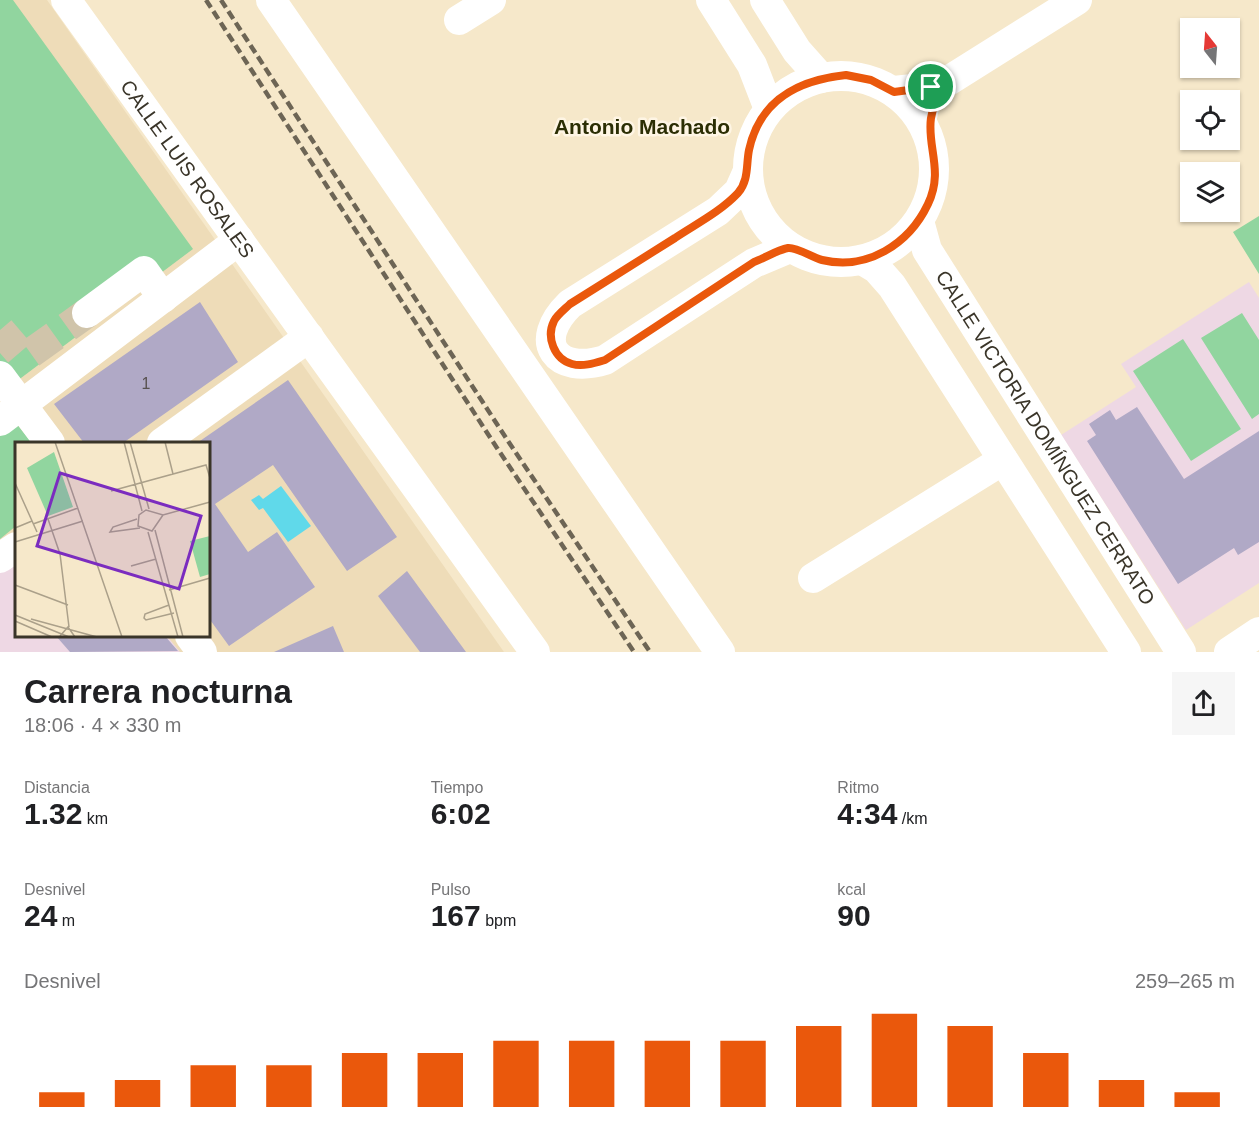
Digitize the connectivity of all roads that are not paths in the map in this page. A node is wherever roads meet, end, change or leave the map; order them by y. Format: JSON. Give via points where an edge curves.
{"nodes":[{"id":1,"x":66,"y":0,"type":"edge"},
{"id":2,"x":271,"y":0,"type":"edge"},
{"id":3,"x":491,"y":0,"type":"edge"},
{"id":4,"x":711,"y":0,"type":"edge"},
{"id":5,"x":765,"y":0,"type":"edge"},
{"id":6,"x":1077,"y":0,"type":"edge"},
{"id":7,"x":459,"y":20,"type":"dead end"},
{"id":8,"x":821,"y":78,"type":"junction"},
{"id":9,"x":948,"y":81,"type":"junction"},
{"id":10,"x":894,"y":92,"type":"junction"},
{"id":11,"x":770,"y":109,"type":"junction"},
{"id":12,"x":930,"y":138,"type":"junction"},
{"id":13,"x":747,"y":173,"type":"junction"},
{"id":14,"x":919,"y":220,"type":"junction"},
{"id":15,"x":239,"y":240,"type":"junction"},
{"id":16,"x":790,"y":248,"type":"junction"},
{"id":17,"x":862,"y":260,"type":"junction"},
{"id":18,"x":163,"y":298,"type":"junction"},
{"id":19,"x":87,"y":313,"type":"tunnel mouth"},
{"id":20,"x":309,"y":337,"type":"junction"},
{"id":21,"x":0,"y":376,"type":"edge"},
{"id":22,"x":11,"y":413,"type":"edge"},
{"id":23,"x":48,"y":442,"type":"edge"},
{"id":24,"x":165,"y":442,"type":"edge"},
{"id":25,"x":1003,"y":460,"type":"junction"},
{"id":26,"x":15,"y":548,"type":"edge"},
{"id":27,"x":0,"y":558,"type":"edge"},
{"id":28,"x":813,"y":578,"type":"dead end"},
{"id":29,"x":1259,"y":632,"type":"edge"},
{"id":30,"x":191,"y":637,"type":"edge"},
{"id":31,"x":202,"y":652,"type":"edge"},
{"id":32,"x":535,"y":652,"type":"edge"},
{"id":33,"x":720,"y":652,"type":"edge"},
{"id":34,"x":1126,"y":652,"type":"edge"},
{"id":35,"x":1181,"y":652,"type":"edge"},
{"id":36,"x":1229,"y":652,"type":"edge"}],
"edges":[{"from":1,"to":15,"type":"street","name":"CALLE LUIS ROSALES"},
{"from":2,"to":33,"type":"street"},
{"from":3,"to":7,"type":"street"},
{"from":4,"to":11,"type":"street","via":[[752,65]]},
{"from":5,"to":8,"type":"street","via":[[802,59]]},
{"from":6,"to":9,"type":"street"},
{"from":8,"to":10,"type":"street","via":[[846,75],[871,80]]},
{"from":8,"to":11,"type":"street","via":[[793,89]]},
{"from":9,"to":10,"type":"street"},
{"from":9,"to":12,"type":"street","via":[[933,105]]},
{"from":10,"to":12,"type":"street","via":[[915,112]]},
{"from":11,"to":13,"type":"street","via":[[749,150]]},
{"from":12,"to":14,"type":"street","via":[[934,180]]},
{"from":13,"to":16,"type":"street","via":[[760,216]]},
{"from":13,"to":16,"type":"street","via":[[739,191],[718,211],[570,304],[555,319],[550,332],[552,345],[560,357],[572,364],[605,360],[754,262]]},
{"from":14,"to":17,"type":"street","via":[[888,250]]},
{"from":14,"to":35,"type":"street","name":"CALLE VICTORIA DOMÍNGUEZ CERRATO","via":[[927,250]]},
{"from":15,"to":18,"type":"street"},
{"from":15,"to":20,"type":"street","name":"CALLE LUIS ROSALES"},
{"from":16,"to":17,"type":"street","via":[[825,261]]},
{"from":17,"to":25,"type":"street","via":[[877,269],[892,286]]},
{"from":18,"to":19,"type":"street","via":[[144,271]]},
{"from":18,"to":22,"type":"street"},
{"from":20,"to":24,"type":"street"},
{"from":20,"to":32,"type":"street","name":"CALLE LUIS ROSALES"},
{"from":21,"to":22,"type":"street"},
{"from":22,"to":23,"type":"street"},
{"from":25,"to":28,"type":"street"},
{"from":25,"to":34,"type":"street"},
{"from":26,"to":27,"type":"street"},
{"from":29,"to":36,"type":"street"},
{"from":30,"to":31,"type":"street"}]}
